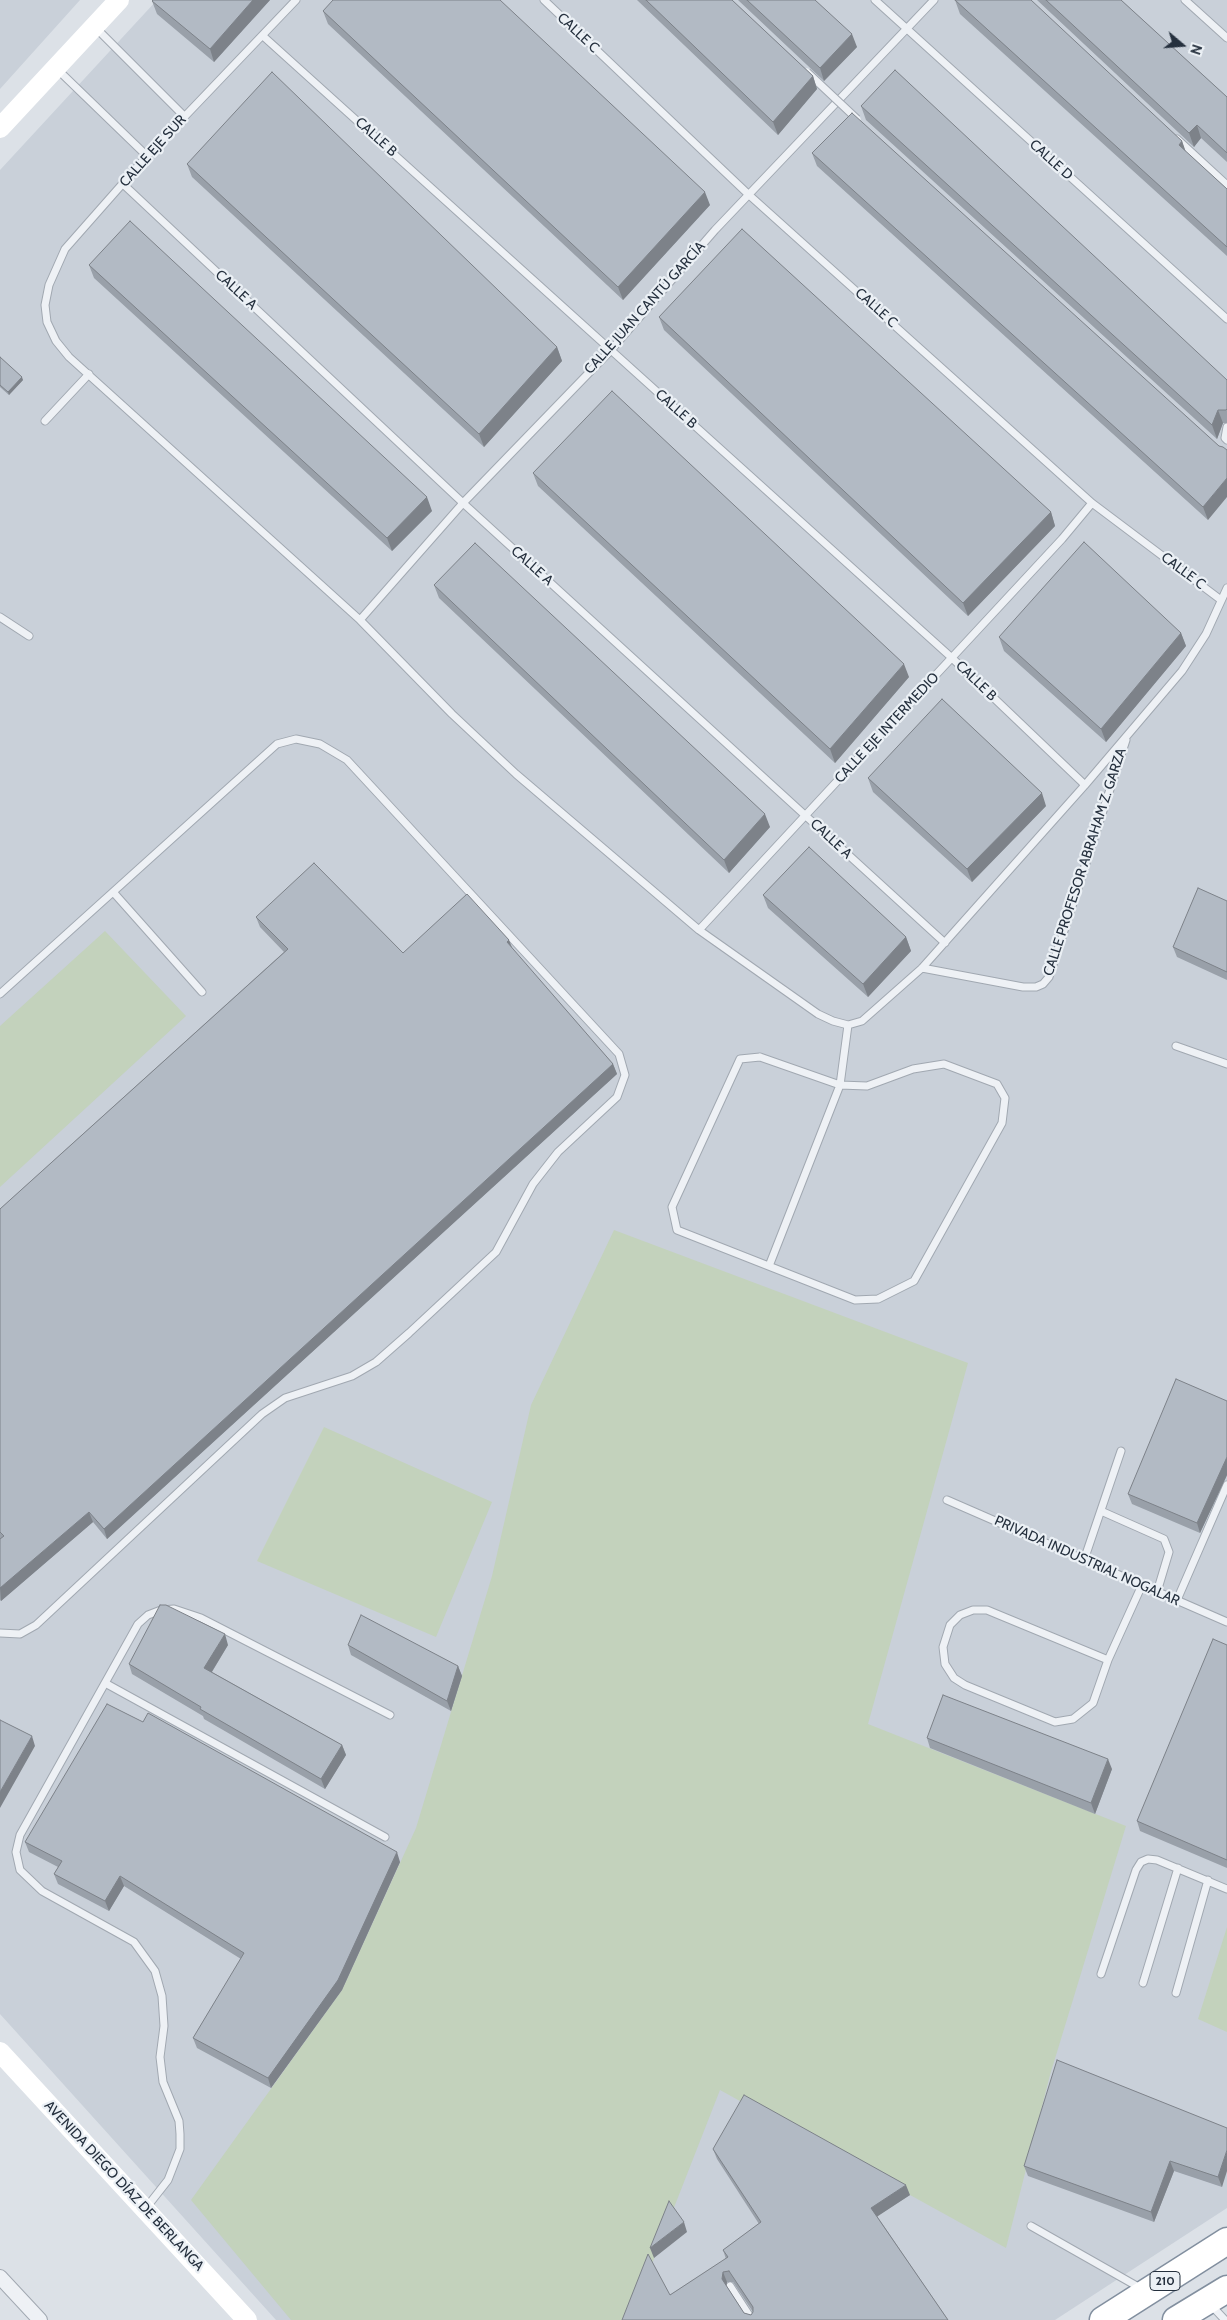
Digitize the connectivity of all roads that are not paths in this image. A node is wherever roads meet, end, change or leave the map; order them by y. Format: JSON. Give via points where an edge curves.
{"nodes":[{"id":1,"x":119,"y":0,"type":"edge"},
{"id":2,"x":296,"y":0,"type":"edge"},
{"id":3,"x":544,"y":0,"type":"edge"},
{"id":4,"x":875,"y":0,"type":"edge"},
{"id":5,"x":934,"y":0,"type":"edge"},
{"id":6,"x":1185,"y":0,"type":"edge"},
{"id":7,"x":94,"y":27,"type":"junction"},
{"id":8,"x":907,"y":30,"type":"junction"},
{"id":9,"x":263,"y":36,"type":"junction"},
{"id":10,"x":1227,"y":38,"type":"edge"},
{"id":11,"x":801,"y":66,"type":"edge"},
{"id":12,"x":55,"y":67,"type":"junction"},
{"id":13,"x":184,"y":116,"type":"junction"},
{"id":14,"x":865,"y":126,"type":"edge"},
{"id":15,"x":0,"y":128,"type":"edge"},
{"id":16,"x":1170,"y":132,"type":"edge"},
{"id":17,"x":147,"y":156,"type":"junction"},
{"id":18,"x":123,"y":184,"type":"junction"},
{"id":19,"x":1227,"y":185,"type":"edge"},
{"id":20,"x":748,"y":194,"type":"junction"},
{"id":21,"x":1227,"y":319,"type":"edge"},
{"id":22,"x":610,"y":350,"type":"junction"},
{"id":23,"x":88,"y":374,"type":"junction"},
{"id":24,"x":45,"y":421,"type":"dead end"},
{"id":25,"x":1227,"y":427,"type":"edge"},
{"id":26,"x":1227,"y":440,"type":"edge"},
{"id":27,"x":1092,"y":502,"type":"junction"},
{"id":28,"x":463,"y":504,"type":"junction"},
{"id":29,"x":1227,"y":588,"type":"edge"},
{"id":30,"x":1221,"y":600,"type":"junction"},
{"id":31,"x":0,"y":617,"type":"edge"},
{"id":32,"x":360,"y":620,"type":"junction"},
{"id":33,"x":29,"y":636,"type":"dead end"},
{"id":34,"x":952,"y":658,"type":"junction"},
{"id":35,"x":1127,"y":735,"type":"junction"},
{"id":36,"x":1085,"y":785,"type":"junction"},
{"id":37,"x":806,"y":815,"type":"junction"},
{"id":38,"x":114,"y":893,"type":"junction"},
{"id":39,"x":699,"y":930,"type":"junction"},
{"id":40,"x":944,"y":943,"type":"junction"},
{"id":41,"x":922,"y":968,"type":"junction"},
{"id":42,"x":202,"y":992,"type":"dead end"},
{"id":43,"x":0,"y":994,"type":"edge"},
{"id":44,"x":848,"y":1025,"type":"junction"},
{"id":45,"x":1176,"y":1046,"type":"dead end"},
{"id":46,"x":1227,"y":1064,"type":"edge"},
{"id":47,"x":840,"y":1085,"type":"junction"},
{"id":48,"x":769,"y":1266,"type":"junction"},
{"id":49,"x":1121,"y":1451,"type":"dead end"},
{"id":50,"x":1227,"y":1485,"type":"edge"},
{"id":51,"x":948,"y":1500,"type":"dead end"},
{"id":52,"x":1101,"y":1511,"type":"junction"},
{"id":53,"x":1084,"y":1560,"type":"junction"},
{"id":54,"x":1142,"y":1585,"type":"junction"},
{"id":55,"x":1157,"y":1592,"type":"junction"},
{"id":56,"x":1177,"y":1600,"type":"junction"},
{"id":57,"x":1227,"y":1622,"type":"edge"},
{"id":58,"x":0,"y":1633,"type":"edge"},
{"id":59,"x":1108,"y":1660,"type":"junction"},
{"id":60,"x":105,"y":1683,"type":"junction"},
{"id":61,"x":390,"y":1715,"type":"dead end"},
{"id":62,"x":385,"y":1836,"type":"dead end"},
{"id":63,"x":1178,"y":1868,"type":"junction"},
{"id":64,"x":1208,"y":1880,"type":"junction"},
{"id":65,"x":1227,"y":1888,"type":"edge"},
{"id":66,"x":1101,"y":1974,"type":"dead end"},
{"id":67,"x":1143,"y":1983,"type":"dead end"},
{"id":68,"x":1176,"y":1993,"type":"dead end"},
{"id":69,"x":0,"y":2052,"type":"edge"},
{"id":70,"x":145,"y":2209,"type":"junction"},
{"id":71,"x":1031,"y":2226,"type":"dead end"},
{"id":72,"x":1227,"y":2241,"type":"edge"},
{"id":73,"x":0,"y":2277,"type":"edge"},
{"id":74,"x":730,"y":2286,"type":"edge"},
{"id":75,"x":1147,"y":2292,"type":"junction"},
{"id":76,"x":1217,"y":2295,"type":"edge"},
{"id":77,"x":40,"y":2320,"type":"edge"},
{"id":78,"x":248,"y":2320,"type":"edge"},
{"id":79,"x":752,"y":2320,"type":"edge"},
{"id":80,"x":1103,"y":2320,"type":"edge"},
{"id":81,"x":1176,"y":2320,"type":"edge"},
{"id":82,"x":1226,"y":2320,"type":"edge"}],
"edges":[{"from":1,"to":7,"type":"street"},
{"from":2,"to":9,"type":"lane","name":"CALLE EJE SUR"},
{"from":3,"to":20,"type":"lane","name":"CALLE C"},
{"from":4,"to":8,"type":"lane","name":"CALLE D"},
{"from":5,"to":8,"type":"lane","name":"CALLE JUAN CANTÚ GARCÍA"},
{"from":6,"to":10,"type":"lane"},
{"from":7,"to":12,"type":"street"},
{"from":7,"to":13,"type":"lane"},
{"from":8,"to":20,"type":"lane","name":"CALLE JUAN CANTÚ GARCÍA"},
{"from":8,"to":21,"type":"lane","name":"CALLE D"},
{"from":9,"to":13,"type":"lane","name":"CALLE EJE SUR"},
{"from":9,"to":22,"type":"lane","name":"CALLE B"},
{"from":11,"to":14,"type":"lane","bridge":true},
{"from":12,"to":15,"type":"street"},
{"from":12,"to":17,"type":"lane"},
{"from":13,"to":17,"type":"lane","name":"CALLE EJE SUR"},
{"from":16,"to":19,"type":"lane"},
{"from":17,"to":18,"type":"lane","name":"CALLE EJE SUR"},
{"from":18,"to":23,"type":"lane","name":"CALLE EJE SUR","via":[[65,250],[49,286],[45,305],[47,322],[56,341]]},
{"from":18,"to":28,"type":"lane","name":"CALLE A"},
{"from":20,"to":22,"type":"lane","name":"CALLE JUAN CANTÚ GARCÍA"},
{"from":20,"to":27,"type":"lane","name":"CALLE C"},
{"from":22,"to":28,"type":"lane","name":"CALLE JUAN CANTÚ GARCÍA"},
{"from":22,"to":34,"type":"lane","name":"CALLE B"},
{"from":23,"to":24,"type":"lane"},
{"from":23,"to":32,"type":"lane"},
{"from":25,"to":26,"type":"lane"},
{"from":27,"to":30,"type":"lane","name":"CALLE C"},
{"from":27,"to":34,"type":"lane","name":"CALLE EJE INTERMEDIO"},
{"from":28,"to":32,"type":"lane","name":"CALLE JUAN CANTÚ GARCÍA"},
{"from":28,"to":37,"type":"lane","name":"CALLE A"},
{"from":29,"to":30,"type":"lane","name":"CALLE PROFESOR ABRAHAM Z. GARZA"},
{"from":30,"to":35,"type":"lane","name":"CALLE PROFESOR ABRAHAM Z. GARZA","via":[[1206,634],[1182,671]]},
{"from":31,"to":33,"type":"lane"},
{"from":32,"to":39,"type":"lane","via":[[516,774]]},
{"from":34,"to":36,"type":"lane","name":"CALLE B"},
{"from":34,"to":37,"type":"lane","name":"CALLE EJE INTERMEDIO"},
{"from":35,"to":36,"type":"lane","name":"CALLE PROFESOR ABRAHAM Z. GARZA"},
{"from":35,"to":41,"type":"lane","name":"CALLE PROFESOR ABRAHAM Z. GARZA","via":[[1049,977],[1043,984],[1024,986]]},
{"from":36,"to":40,"type":"lane","name":"CALLE PROFESOR ABRAHAM Z. GARZA"},
{"from":37,"to":39,"type":"lane","name":"CALLE EJE INTERMEDIO"},
{"from":37,"to":40,"type":"lane","name":"CALLE A"},
{"from":38,"to":42,"type":"lane"},
{"from":38,"to":43,"type":"lane"},
{"from":38,"to":58,"type":"lane","via":[[277,744],[296,739],[320,744],[347,760],[619,1054],[625,1075],[617,1097],[558,1152],[533,1184],[496,1252],[409,1333],[376,1362],[352,1376],[285,1398],[262,1414],[36,1625],[20,1634]]},
{"from":39,"to":44,"type":"lane","via":[[818,1014]]},
{"from":40,"to":41,"type":"lane","name":"CALLE PROFESOR ABRAHAM Z. GARZA"},
{"from":41,"to":44,"type":"lane","name":"CALLE PROFESOR ABRAHAM Z. GARZA","via":[[862,1021]]},
{"from":44,"to":47,"type":"lane"},
{"from":45,"to":46,"type":"lane"},
{"from":47,"to":48,"type":"lane"},
{"from":47,"to":48,"type":"lane","via":[[760,1057],[740,1059],[672,1207],[677,1230]]},
{"from":47,"to":48,"type":"lane","via":[[868,1086],[913,1070],[944,1064],[997,1084],[1006,1098],[1002,1123],[914,1281],[878,1298],[855,1300]]},
{"from":49,"to":52,"type":"lane"},
{"from":50,"to":56,"type":"lane"},
{"from":51,"to":53,"type":"lane","name":"PRIVADA INDUSTRIAL NOGALAR"},
{"from":52,"to":53,"type":"lane"},
{"from":52,"to":55,"type":"lane","via":[[1164,1539],[1169,1552]]},
{"from":53,"to":54,"type":"lane","name":"PRIVADA INDUSTRIAL NOGALAR"},
{"from":54,"to":55,"type":"lane","name":"PRIVADA INDUSTRIAL NOGALAR"},
{"from":54,"to":59,"type":"lane"},
{"from":55,"to":56,"type":"lane","name":"PRIVADA INDUSTRIAL NOGALAR"},
{"from":56,"to":57,"type":"lane","name":"PRIVADA INDUSTRIAL NOGALAR"},
{"from":59,"to":59,"type":"lane","via":[[1093,1703],[1073,1719],[1055,1722],[964,1685],[954,1678],[945,1664],[942,1647],[950,1625],[960,1615],[973,1610],[987,1610]]},
{"from":60,"to":61,"type":"lane","via":[[138,1624],[148,1615],[174,1609],[201,1618]]},
{"from":60,"to":62,"type":"lane"},
{"from":60,"to":70,"type":"lane","via":[[34,1807],[20,1835],[16,1852],[20,1870],[42,1891],[134,1942],[156,1971],[164,2026],[160,2057],[163,2082],[179,2120],[180,2148],[168,2180]]},
{"from":63,"to":64,"type":"lane"},
{"from":63,"to":66,"type":"lane","via":[[1157,1860],[1141,1862]]},
{"from":63,"to":67,"type":"lane"},
{"from":64,"to":65,"type":"lane"},
{"from":64,"to":68,"type":"lane"},
{"from":69,"to":70,"type":"street","name":"AVENIDA DIEGO DÍAZ DE BERLANGA"},
{"from":70,"to":78,"type":"street","name":"AVENIDA DIEGO DÍAZ DE BERLANGA"},
{"from":71,"to":75,"type":"lane"},
{"from":72,"to":75,"type":"highway","number":"210"},
{"from":73,"to":77,"type":"street"},
{"from":74,"to":79,"type":"lane"},
{"from":75,"to":80,"type":"highway","number":"210"},
{"from":76,"to":81,"type":"highway"},
{"from":76,"to":82,"type":"lane"}]}
